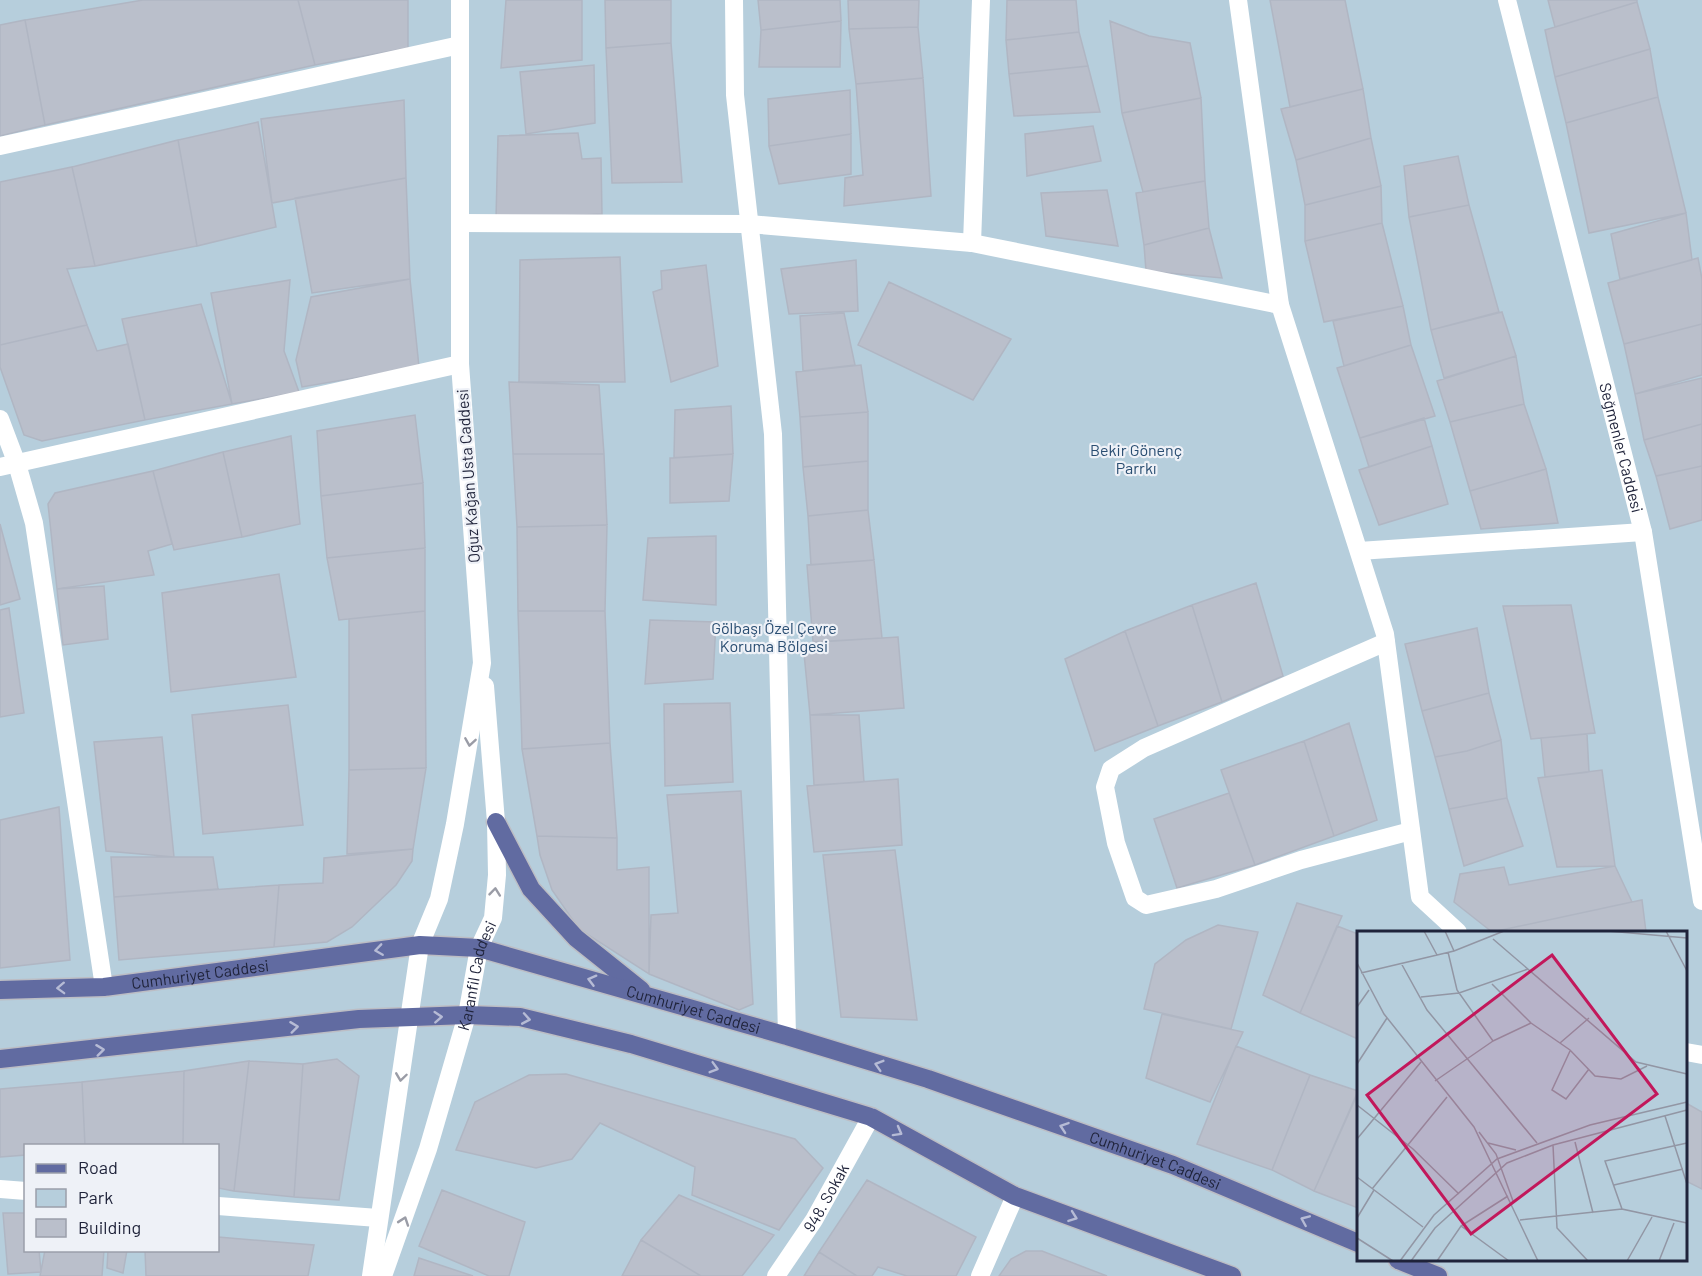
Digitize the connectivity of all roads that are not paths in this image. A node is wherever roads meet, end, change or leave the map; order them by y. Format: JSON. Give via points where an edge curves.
{"nodes":[{"id":1,"x":460,"y":0,"type":"edge"},
{"id":2,"x":734,"y":0,"type":"edge"},
{"id":3,"x":981,"y":0,"type":"edge"},
{"id":4,"x":1238,"y":0,"type":"edge"},
{"id":5,"x":1507,"y":0,"type":"edge"},
{"id":6,"x":460,"y":45,"type":"junction"},
{"id":7,"x":0,"y":146,"type":"edge"},
{"id":8,"x":460,"y":223,"type":"junction"},
{"id":9,"x":750,"y":224,"type":"junction"},
{"id":10,"x":972,"y":243,"type":"junction"},
{"id":11,"x":1280,"y":305,"type":"junction"},
{"id":12,"x":460,"y":364,"type":"junction"},
{"id":13,"x":0,"y":419,"type":"edge"},
{"id":14,"x":9,"y":466,"type":"edge"},
{"id":15,"x":1643,"y":532,"type":"junction"},
{"id":16,"x":1359,"y":551,"type":"junction"},
{"id":17,"x":1386,"y":642,"type":"junction"},
{"id":18,"x":482,"y":663,"type":"junction"},
{"id":19,"x":496,"y":822,"type":"junction"},
{"id":20,"x":1411,"y":831,"type":"junction"},
{"id":21,"x":1702,"y":901,"type":"edge"},
{"id":22,"x":1456,"y":931,"type":"edge"},
{"id":23,"x":420,"y":945,"type":"junction"},
{"id":24,"x":479,"y":948,"type":"junction"},
{"id":25,"x":104,"y":987,"type":"junction"},
{"id":26,"x":0,"y":990,"type":"edge"},
{"id":27,"x":648,"y":995,"type":"junction"},
{"id":28,"x":467,"y":1016,"type":"junction"},
{"id":29,"x":408,"y":1019,"type":"junction"},
{"id":30,"x":787,"y":1036,"type":"junction"},
{"id":31,"x":1687,"y":1052,"type":"edge"},
{"id":32,"x":1702,"y":1055,"type":"edge"},
{"id":33,"x":0,"y":1059,"type":"edge"},
{"id":34,"x":871,"y":1117,"type":"junction"},
{"id":35,"x":0,"y":1189,"type":"edge"},
{"id":36,"x":24,"y":1191,"type":"edge"},
{"id":37,"x":1015,"y":1196,"type":"junction"},
{"id":38,"x":219,"y":1206,"type":"edge"},
{"id":39,"x":378,"y":1218,"type":"junction"},
{"id":40,"x":1357,"y":1242,"type":"edge"},
{"id":41,"x":1400,"y":1261,"type":"edge"},
{"id":42,"x":371,"y":1276,"type":"edge"},
{"id":43,"x":383,"y":1276,"type":"edge"},
{"id":44,"x":776,"y":1276,"type":"edge"},
{"id":45,"x":980,"y":1276,"type":"edge"},
{"id":46,"x":1232,"y":1276,"type":"edge"},
{"id":47,"x":1438,"y":1276,"type":"edge"}],
"edges":[{"from":1,"to":6,"type":"street","name":"Oğuz Kağan Usta Caddesi"},
{"from":2,"to":9,"type":"street","via":[[735,95]]},
{"from":3,"to":10,"type":"street"},
{"from":4,"to":11,"type":"street"},
{"from":5,"to":15,"type":"street","name":"Seğmenler Caddesi"},
{"from":6,"to":7,"type":"street"},
{"from":6,"to":8,"type":"street","name":"Oğuz Kağan Usta Caddesi"},
{"from":8,"to":9,"type":"street"},
{"from":8,"to":12,"type":"street","name":"Oğuz Kağan Usta Caddesi"},
{"from":9,"to":10,"type":"street"},
{"from":9,"to":30,"type":"street","via":[[772,434]]},
{"from":10,"to":11,"type":"street"},
{"from":11,"to":16,"type":"street"},
{"from":12,"to":14,"type":"street"},
{"from":12,"to":18,"type":"street","name":"Oğuz Kağan Usta Caddesi"},
{"from":13,"to":14,"type":"street"},
{"from":14,"to":25,"type":"street","via":[[34,523]]},
{"from":15,"to":16,"type":"street"},
{"from":15,"to":21,"type":"street","name":"Seğmenler Caddesi"},
{"from":16,"to":17,"type":"street"},
{"from":17,"to":20,"type":"street"},
{"from":17,"to":20,"type":"street","via":[[1144,748],[1112,769],[1106,787],[1116,843],[1135,898],[1146,905],[1216,889],[1301,860]]},
{"from":18,"to":19,"type":"street","name":"Karanfil Caddesi"},
{"from":18,"to":23,"type":"street","name":"Oğuz Kağan Usta Caddesi","one_way":true,"via":[[439,899]]},
{"from":24,"to":19,"type":"street","name":"Karanfil Caddesi","one_way":true,"via":[[493,918]]},
{"from":19,"to":27,"type":"main road","via":[[531,889],[576,938]]},
{"from":20,"to":22,"type":"street","via":[[1420,897]]},
{"from":23,"to":24,"type":"main road","name":"Cumhuriyet Caddesi"},
{"from":23,"to":25,"type":"main road","name":"Cumhuriyet Caddesi","one_way":true},
{"from":23,"to":29,"type":"street"},
{"from":27,"to":24,"type":"main road","name":"Cumhuriyet Caddesi","one_way":true},
{"from":24,"to":28,"type":"street","name":"Karanfil Caddesi"},
{"from":25,"to":26,"type":"main road","name":"Cumhuriyet Caddesi","one_way":true},
{"from":27,"to":30,"type":"main road","name":"Cumhuriyet Caddesi"},
{"from":29,"to":28,"type":"main road","one_way":true},
{"from":28,"to":34,"type":"main road","one_way":true,"via":[[520,1017],[572,1029],[764,1082]]},
{"from":43,"to":28,"type":"street","name":"Karanfil Caddesi","one_way":true,"via":[[428,1149]]},
{"from":33,"to":29,"type":"main road","one_way":true,"via":[[359,1019]]},
{"from":29,"to":39,"type":"street","one_way":true},
{"from":40,"to":30,"type":"main road","name":"Cumhuriyet Caddesi","one_way":true,"via":[[1173,1165],[928,1079]]},
{"from":31,"to":32,"type":"street"},
{"from":34,"to":37,"type":"main road","one_way":true},
{"from":34,"to":44,"type":"street","name":"948. Sokak","via":[[814,1220]]},
{"from":35,"to":36,"type":"street"},
{"from":37,"to":45,"type":"street"},
{"from":37,"to":46,"type":"main road","one_way":true},
{"from":38,"to":39,"type":"street"},
{"from":39,"to":42,"type":"street"},
{"from":41,"to":47,"type":"main road"}]}
